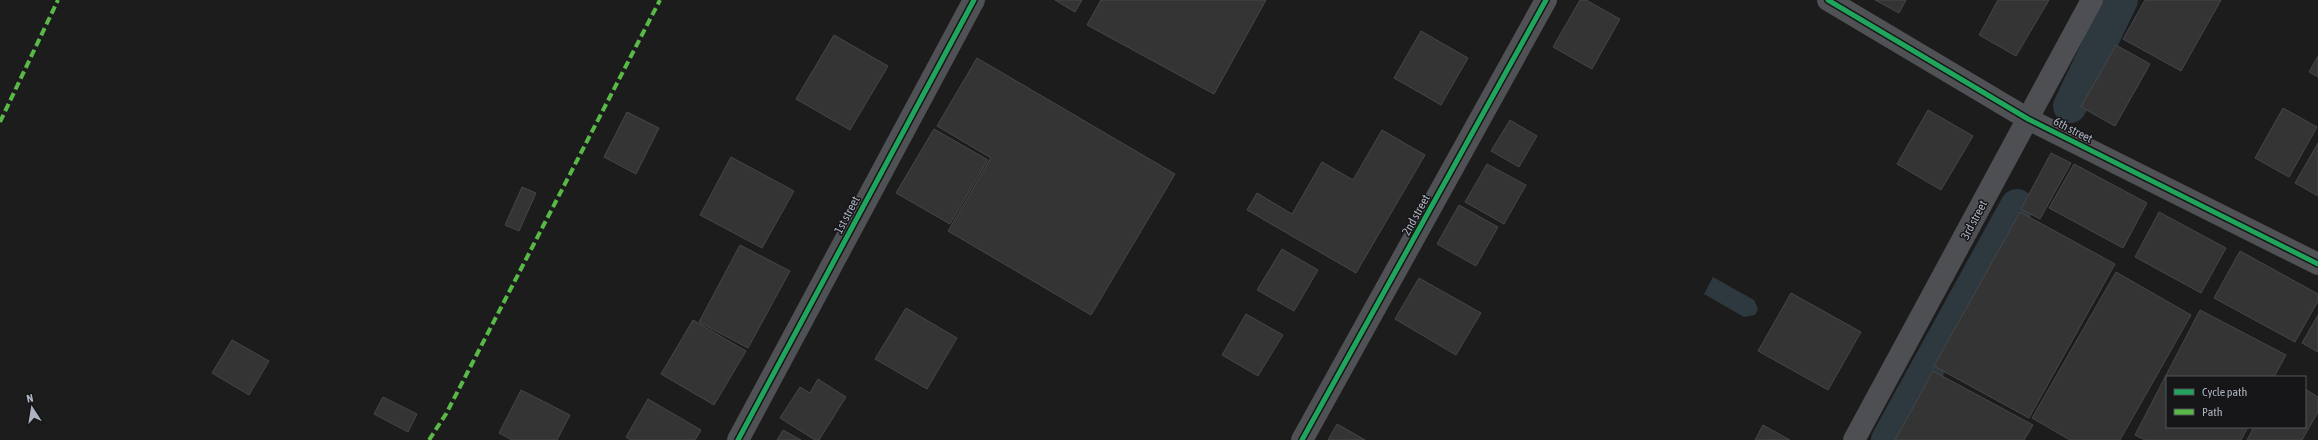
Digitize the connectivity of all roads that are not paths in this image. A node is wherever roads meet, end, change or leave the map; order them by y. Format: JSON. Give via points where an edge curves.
{"nodes":[{"id":1,"x":974,"y":0,"type":"edge"},
{"id":2,"x":1546,"y":0,"type":"edge"},
{"id":3,"x":1828,"y":0,"type":"edge"},
{"id":4,"x":2092,"y":0,"type":"edge"},
{"id":5,"x":2028,"y":119,"type":"junction"},
{"id":6,"x":2318,"y":264,"type":"edge"},
{"id":7,"x":738,"y":440,"type":"edge"},
{"id":8,"x":1302,"y":440,"type":"edge"},
{"id":9,"x":1854,"y":440,"type":"edge"}],
"edges":[{"from":1,"to":7,"type":"street","name":"1st street"},
{"from":2,"to":8,"type":"street","name":"2nd street"},
{"from":3,"to":5,"type":"street","name":"6th street"},
{"from":4,"to":5,"type":"main road","name":"3rd street"},
{"from":5,"to":6,"type":"street","name":"6th street"},
{"from":5,"to":9,"type":"main road","name":"3rd street"}]}
